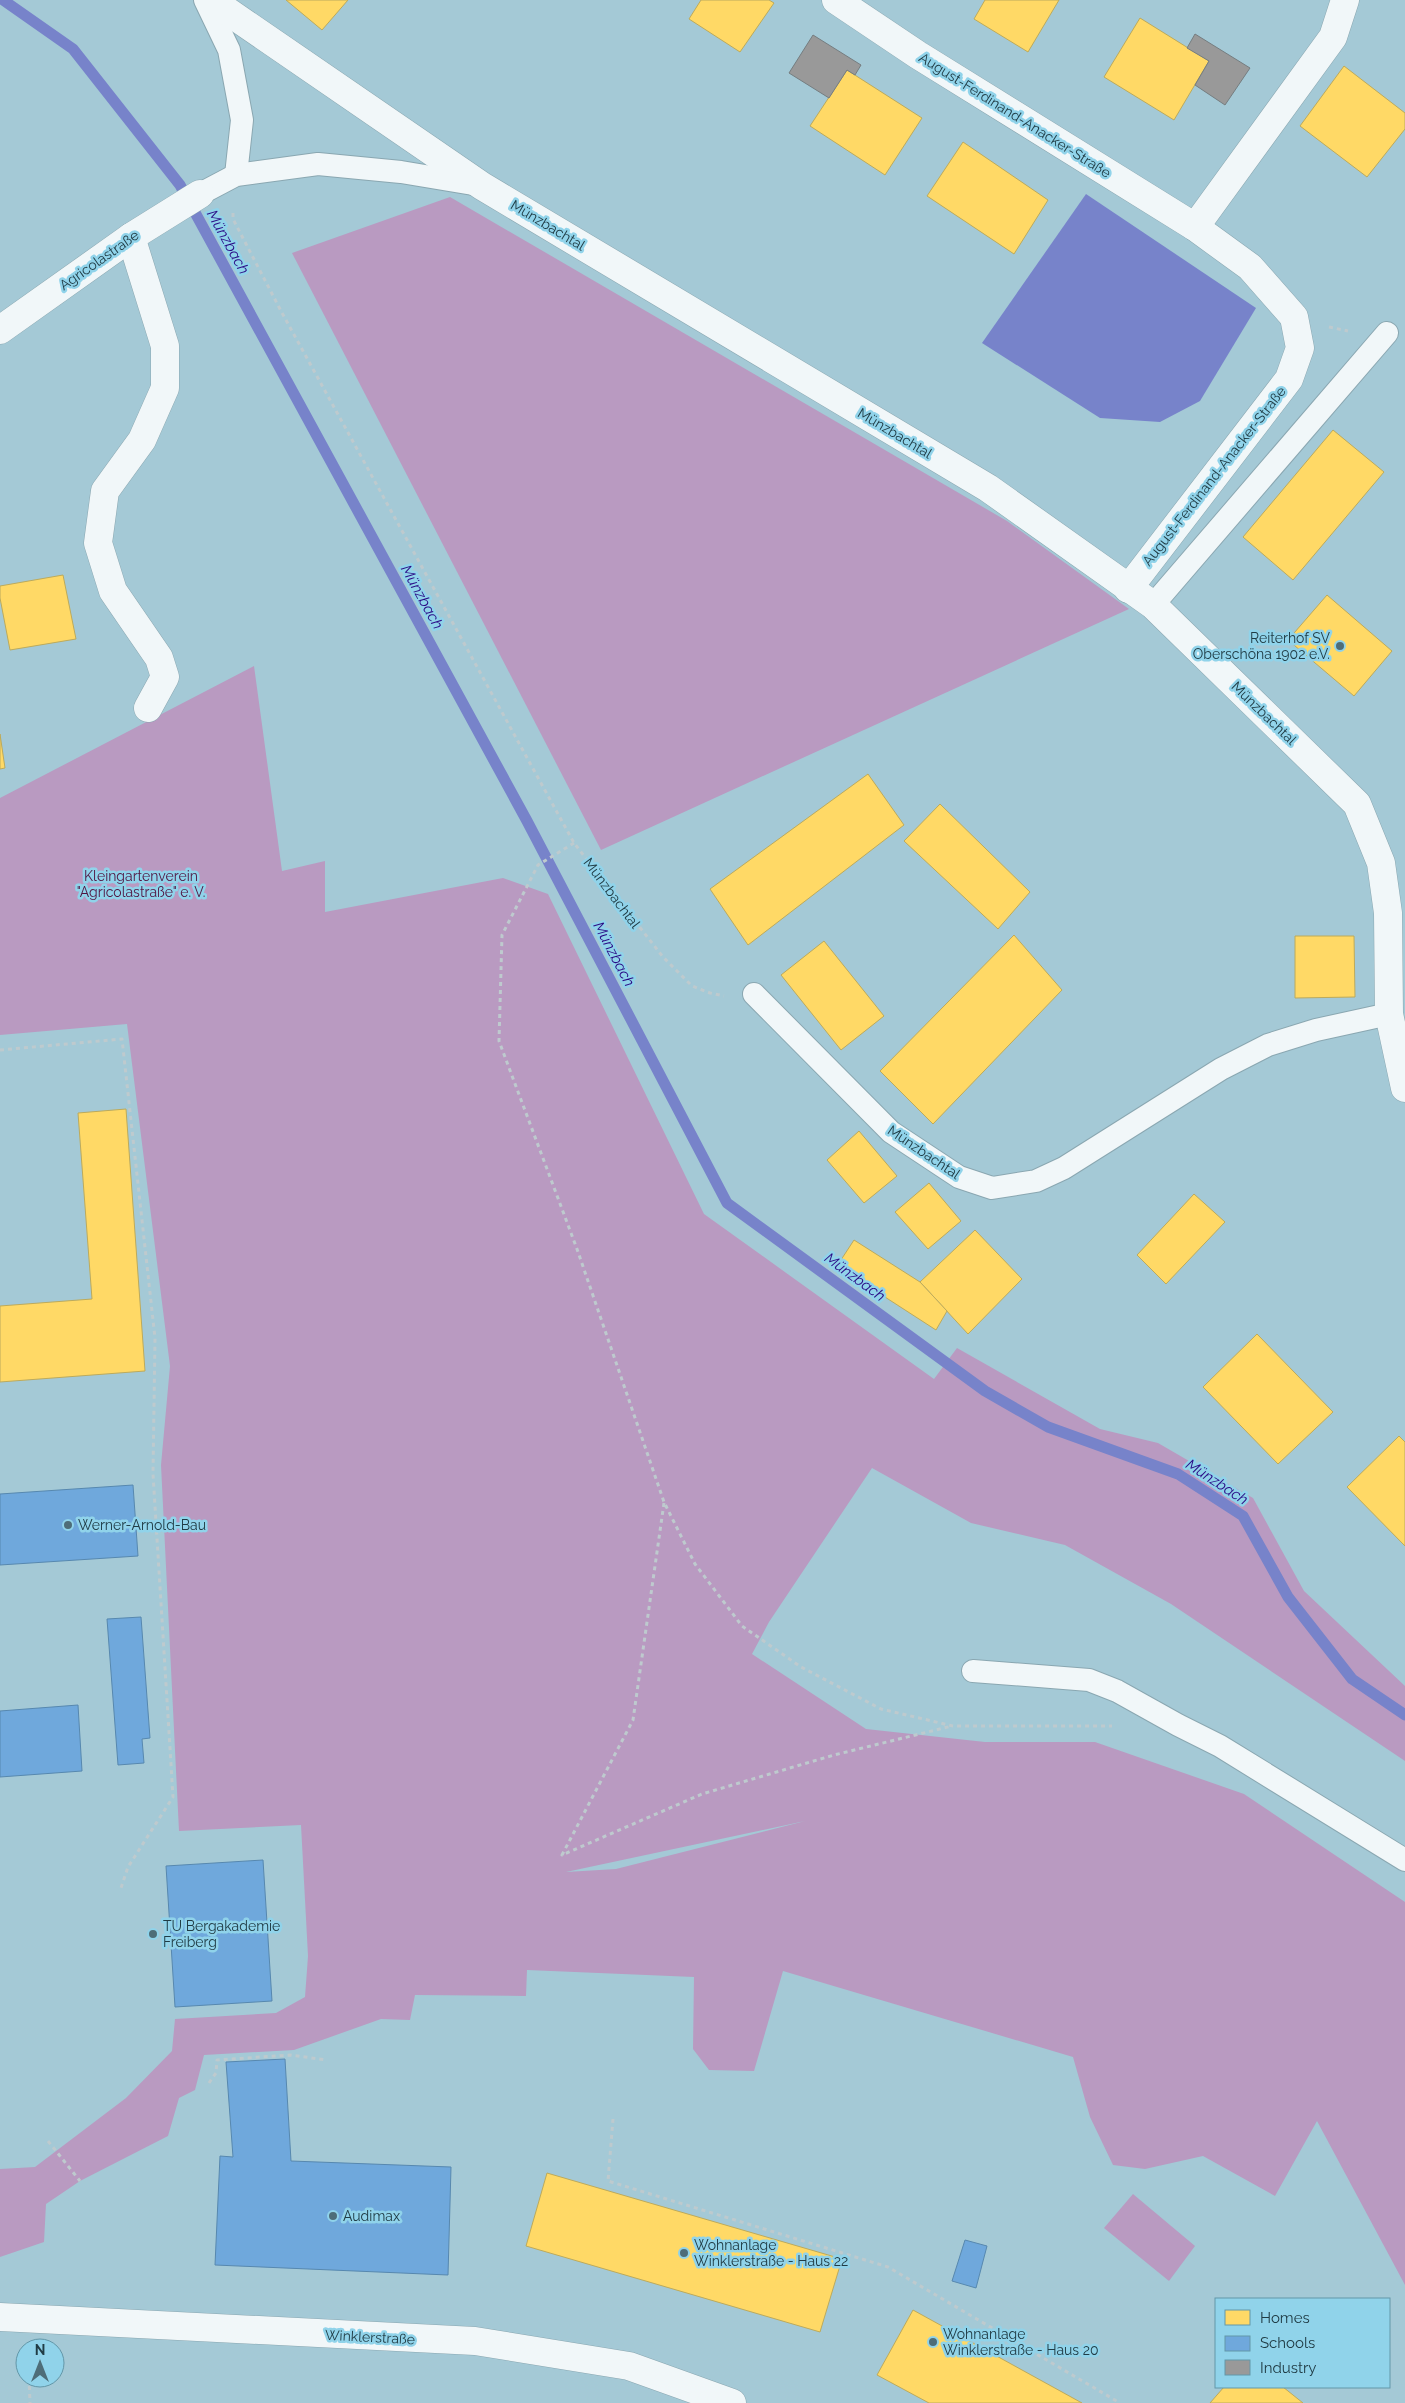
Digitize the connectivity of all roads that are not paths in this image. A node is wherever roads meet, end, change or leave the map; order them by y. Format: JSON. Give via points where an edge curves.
{"nodes":[{"id":1,"x":205,"y":0,"type":"edge"},
{"id":2,"x":211,"y":0,"type":"edge"},
{"id":3,"x":836,"y":0,"type":"edge"},
{"id":4,"x":1345,"y":0,"type":"edge"},
{"id":5,"x":236,"y":175,"type":"junction"},
{"id":6,"x":482,"y":186,"type":"junction"},
{"id":7,"x":200,"y":194,"type":"joint"},
{"id":8,"x":1195,"y":227,"type":"junction"},
{"id":9,"x":131,"y":237,"type":"junction"},
{"id":10,"x":0,"y":330,"type":"edge"},
{"id":11,"x":1382,"y":339,"type":"road end"},
{"id":12,"x":1128,"y":589,"type":"junction"},
{"id":13,"x":1153,"y":605,"type":"junction"},
{"id":14,"x":148,"y":708,"type":"dead end"},
{"id":15,"x":1397,"y":909,"type":"edge"},
{"id":16,"x":754,"y":994,"type":"road end"},
{"id":17,"x":1389,"y":1014,"type":"junction"},
{"id":18,"x":1405,"y":1088,"type":"edge"},
{"id":19,"x":973,"y":1671,"type":"dead end"},
{"id":20,"x":1405,"y":1860,"type":"edge"},
{"id":21,"x":0,"y":2317,"type":"edge"},
{"id":22,"x":732,"y":2403,"type":"edge"}],
"edges":[{"from":1,"to":5,"type":"lane","via":[[229,50],[242,120]]},
{"from":2,"to":6,"type":"street","name":"Münzbachtal"},
{"from":3,"to":8,"type":"street","name":"August-Ferdinand-Anacker-Straße","via":[[918,55]]},
{"from":4,"to":8,"type":"street","via":[[1333,37]]},
{"from":5,"to":6,"type":"lane","via":[[318,164],[401,172]]},
{"from":5,"to":7,"type":"lane"},
{"from":6,"to":12,"type":"street","name":"Münzbachtal","via":[[988,488]]},
{"from":7,"to":9,"type":"street","name":"Agricolastraße"},
{"from":8,"to":12,"type":"street","name":"August-Ferdinand-Anacker-Straße","via":[[1250,267],[1283,301],[1294,317],[1300,348],[1289,379]]},
{"from":9,"to":10,"type":"street","name":"Agricolastraße"},
{"from":9,"to":14,"type":"street","via":[[165,346],[165,388],[142,440],[105,492],[98,543],[113,591],[159,658],[165,677]]},
{"from":11,"to":13,"type":"lane"},
{"from":12,"to":13,"type":"street","name":"Münzbachtal"},
{"from":13,"to":15,"type":"street","name":"Münzbachtal","via":[[1357,804]]},
{"from":15,"to":17,"type":"street","name":"Münzbachtal"},
{"from":16,"to":17,"type":"lane","name":"Münzbachtal","via":[[890,1132],[958,1177],[992,1188],[1036,1181],[1064,1168],[1221,1069],[1268,1045],[1316,1030]]},
{"from":17,"to":18,"type":"street","name":"Münzbachtal"},
{"from":19,"to":20,"type":"lane","via":[[1089,1680],[1117,1691],[1220,1746]]},
{"from":21,"to":22,"type":"street","name":"Winklerstraße","via":[[475,2341],[628,2366]]}]}
